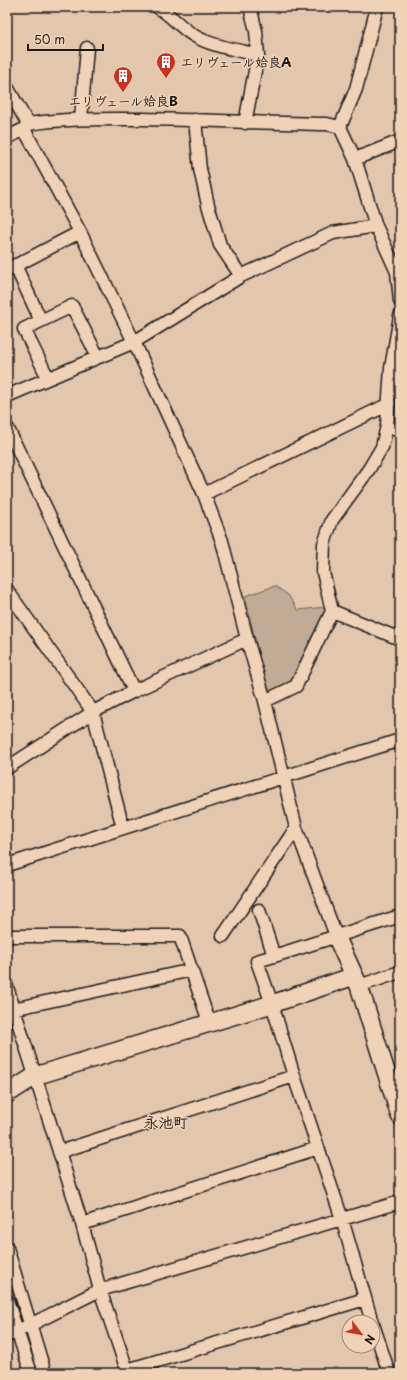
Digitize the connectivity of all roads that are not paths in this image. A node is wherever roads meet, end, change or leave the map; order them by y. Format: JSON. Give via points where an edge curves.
{"nodes":[{"id":1,"x":156,"y":7,"type":"edge"},
{"id":2,"x":250,"y":7,"type":"edge"},
{"id":3,"x":377,"y":7,"type":"edge"},
{"id":4,"x":87,"y":48,"type":"dead end"},
{"id":5,"x":258,"y":55,"type":"junction"},
{"id":6,"x":7,"y":87,"type":"edge"},
{"id":7,"x":81,"y":119,"type":"junction"},
{"id":8,"x":195,"y":120,"type":"junction"},
{"id":9,"x":245,"y":123,"type":"junction"},
{"id":10,"x":26,"y":126,"type":"junction"},
{"id":11,"x":340,"y":127,"type":"junction"},
{"id":12,"x":7,"y":138,"type":"edge"},
{"id":13,"x":400,"y":141,"type":"edge"},
{"id":14,"x":355,"y":159,"type":"junction"},
{"id":15,"x":376,"y":226,"type":"junction"},
{"id":16,"x":80,"y":232,"type":"junction"},
{"id":17,"x":11,"y":268,"type":"edge"},
{"id":18,"x":398,"y":273,"type":"edge"},
{"id":19,"x":241,"y":276,"type":"junction"},
{"id":20,"x":400,"y":301,"type":"edge"},
{"id":21,"x":400,"y":316,"type":"edge"},
{"id":22,"x":41,"y":321,"type":"junction"},
{"id":23,"x":134,"y":342,"type":"junction"},
{"id":24,"x":98,"y":357,"type":"junction"},
{"id":25,"x":48,"y":378,"type":"junction"},
{"id":26,"x":7,"y":396,"type":"edge"},
{"id":27,"x":389,"y":404,"type":"junction"},
{"id":28,"x":387,"y":426,"type":"junction"},
{"id":29,"x":7,"y":427,"type":"edge"},
{"id":30,"x":400,"y":436,"type":"edge"},
{"id":31,"x":204,"y":494,"type":"junction"},
{"id":32,"x":7,"y":590,"type":"edge"},
{"id":33,"x":332,"y":611,"type":"junction"},
{"id":34,"x":247,"y":639,"type":"junction"},
{"id":35,"x":400,"y":639,"type":"edge"},
{"id":36,"x":134,"y":691,"type":"junction"},
{"id":37,"x":265,"y":701,"type":"junction"},
{"id":38,"x":93,"y":712,"type":"junction"},
{"id":39,"x":400,"y":740,"type":"edge"},
{"id":40,"x":7,"y":768,"type":"edge"},
{"id":41,"x":284,"y":776,"type":"junction"},
{"id":42,"x":123,"y":828,"type":"junction"},
{"id":43,"x":296,"y":828,"type":"junction"},
{"id":44,"x":7,"y":865,"type":"edge"},
{"id":45,"x":259,"y":910,"type":"dead end"},
{"id":46,"x":400,"y":916,"type":"edge"},
{"id":47,"x":7,"y":936,"type":"edge"},
{"id":48,"x":223,"y":936,"type":"dead end"},
{"id":49,"x":336,"y":936,"type":"junction"},
{"id":50,"x":274,"y":956,"type":"junction"},
{"id":51,"x":192,"y":970,"type":"junction"},
{"id":52,"x":400,"y":972,"type":"edge"},
{"id":53,"x":356,"y":981,"type":"junction"},
{"id":54,"x":7,"y":987,"type":"edge"},
{"id":55,"x":272,"y":1004,"type":"junction"},
{"id":56,"x":10,"y":1011,"type":"edge"},
{"id":57,"x":209,"y":1022,"type":"junction"},
{"id":58,"x":35,"y":1076,"type":"junction"},
{"id":59,"x":294,"y":1076,"type":"junction"},
{"id":60,"x":7,"y":1094,"type":"edge"},
{"id":61,"x":400,"y":1116,"type":"edge"},
{"id":62,"x":318,"y":1148,"type":"junction"},
{"id":63,"x":59,"y":1152,"type":"junction"},
{"id":64,"x":400,"y":1202,"type":"edge"},
{"id":65,"x":342,"y":1219,"type":"junction"},
{"id":66,"x":82,"y":1224,"type":"junction"},
{"id":67,"x":7,"y":1248,"type":"edge"},
{"id":68,"x":100,"y":1290,"type":"junction"},
{"id":69,"x":7,"y":1300,"type":"edge"},
{"id":70,"x":365,"y":1300,"type":"junction"},
{"id":71,"x":370,"y":1314,"type":"edge"},
{"id":72,"x":30,"y":1326,"type":"junction"},
{"id":73,"x":12,"y":1333,"type":"edge"},
{"id":74,"x":381,"y":1348,"type":"edge"},
{"id":75,"x":127,"y":1372,"type":"edge"},
{"id":76,"x":31,"y":1373,"type":"edge"},
{"id":77,"x":45,"y":1373,"type":"edge"},
{"id":78,"x":389,"y":1373,"type":"edge"}],
"edges":[{"from":1,"to":5,"type":"street","via":[[194,36]]},
{"from":2,"to":5,"type":"street"},
{"from":3,"to":11,"type":"street","via":[[356,89]]},
{"from":4,"to":7,"type":"street"},
{"from":5,"to":9,"type":"street"},
{"from":6,"to":10,"type":"street"},
{"from":7,"to":8,"type":"street"},
{"from":7,"to":10,"type":"street"},
{"from":8,"to":9,"type":"street"},
{"from":8,"to":19,"type":"street","via":[[200,169],[208,205],[220,245]]},
{"from":9,"to":11,"type":"street","via":[[328,124]]},
{"from":10,"to":12,"type":"street"},
{"from":10,"to":16,"type":"street"},
{"from":11,"to":14,"type":"street"},
{"from":13,"to":14,"type":"street"},
{"from":14,"to":15,"type":"street"},
{"from":15,"to":18,"type":"street"},
{"from":15,"to":19,"type":"street","via":[[333,233]]},
{"from":16,"to":17,"type":"street"},
{"from":16,"to":23,"type":"street"},
{"from":17,"to":22,"type":"street"},
{"from":18,"to":20,"type":"street"},
{"from":19,"to":23,"type":"street"},
{"from":21,"to":27,"type":"street","via":[[390,368]]},
{"from":22,"to":24,"type":"street","via":[[72,306]]},
{"from":22,"to":25,"type":"street","via":[[24,329]]},
{"from":23,"to":24,"type":"street"},
{"from":23,"to":31,"type":"street"},
{"from":24,"to":25,"type":"street"},
{"from":25,"to":26,"type":"street"},
{"from":27,"to":28,"type":"street"},
{"from":27,"to":31,"type":"street"},
{"from":28,"to":30,"type":"lane"},
{"from":28,"to":33,"type":"street","via":[[382,447],[332,520],[324,544],[323,572]]},
{"from":29,"to":36,"type":"street"},
{"from":31,"to":34,"type":"street","via":[[222,541]]},
{"from":32,"to":38,"type":"street"},
{"from":33,"to":35,"type":"street"},
{"from":33,"to":37,"type":"street","via":[[296,686]]},
{"from":34,"to":36,"type":"street"},
{"from":34,"to":37,"type":"street"},
{"from":36,"to":38,"type":"street"},
{"from":37,"to":41,"type":"street"},
{"from":38,"to":40,"type":"street"},
{"from":38,"to":42,"type":"street"},
{"from":39,"to":41,"type":"street"},
{"from":41,"to":42,"type":"street"},
{"from":41,"to":43,"type":"street"},
{"from":42,"to":44,"type":"street"},
{"from":43,"to":48,"type":"street"},
{"from":43,"to":49,"type":"street"},
{"from":45,"to":50,"type":"street"},
{"from":46,"to":49,"type":"street"},
{"from":47,"to":51,"type":"street","via":[[180,936]]},
{"from":49,"to":50,"type":"street"},
{"from":49,"to":53,"type":"street"},
{"from":50,"to":55,"type":"street","via":[[257,961]]},
{"from":51,"to":56,"type":"street"},
{"from":51,"to":57,"type":"street"},
{"from":52,"to":53,"type":"street"},
{"from":53,"to":55,"type":"street"},
{"from":53,"to":61,"type":"street"},
{"from":54,"to":56,"type":"street"},
{"from":55,"to":57,"type":"street"},
{"from":55,"to":59,"type":"street"},
{"from":56,"to":58,"type":"street"},
{"from":57,"to":58,"type":"street"},
{"from":58,"to":60,"type":"street"},
{"from":58,"to":63,"type":"street"},
{"from":59,"to":62,"type":"street"},
{"from":59,"to":63,"type":"street"},
{"from":62,"to":65,"type":"street"},
{"from":62,"to":66,"type":"street"},
{"from":63,"to":66,"type":"street"},
{"from":64,"to":65,"type":"street"},
{"from":65,"to":68,"type":"street"},
{"from":65,"to":70,"type":"street"},
{"from":66,"to":68,"type":"street"},
{"from":67,"to":72,"type":"street"},
{"from":68,"to":72,"type":"street"},
{"from":68,"to":75,"type":"street"},
{"from":69,"to":73,"type":"street"},
{"from":70,"to":71,"type":"street"},
{"from":70,"to":75,"type":"street"},
{"from":72,"to":73,"type":"street"},
{"from":72,"to":77,"type":"street"},
{"from":73,"to":76,"type":"street"},
{"from":74,"to":78,"type":"street"}]}
